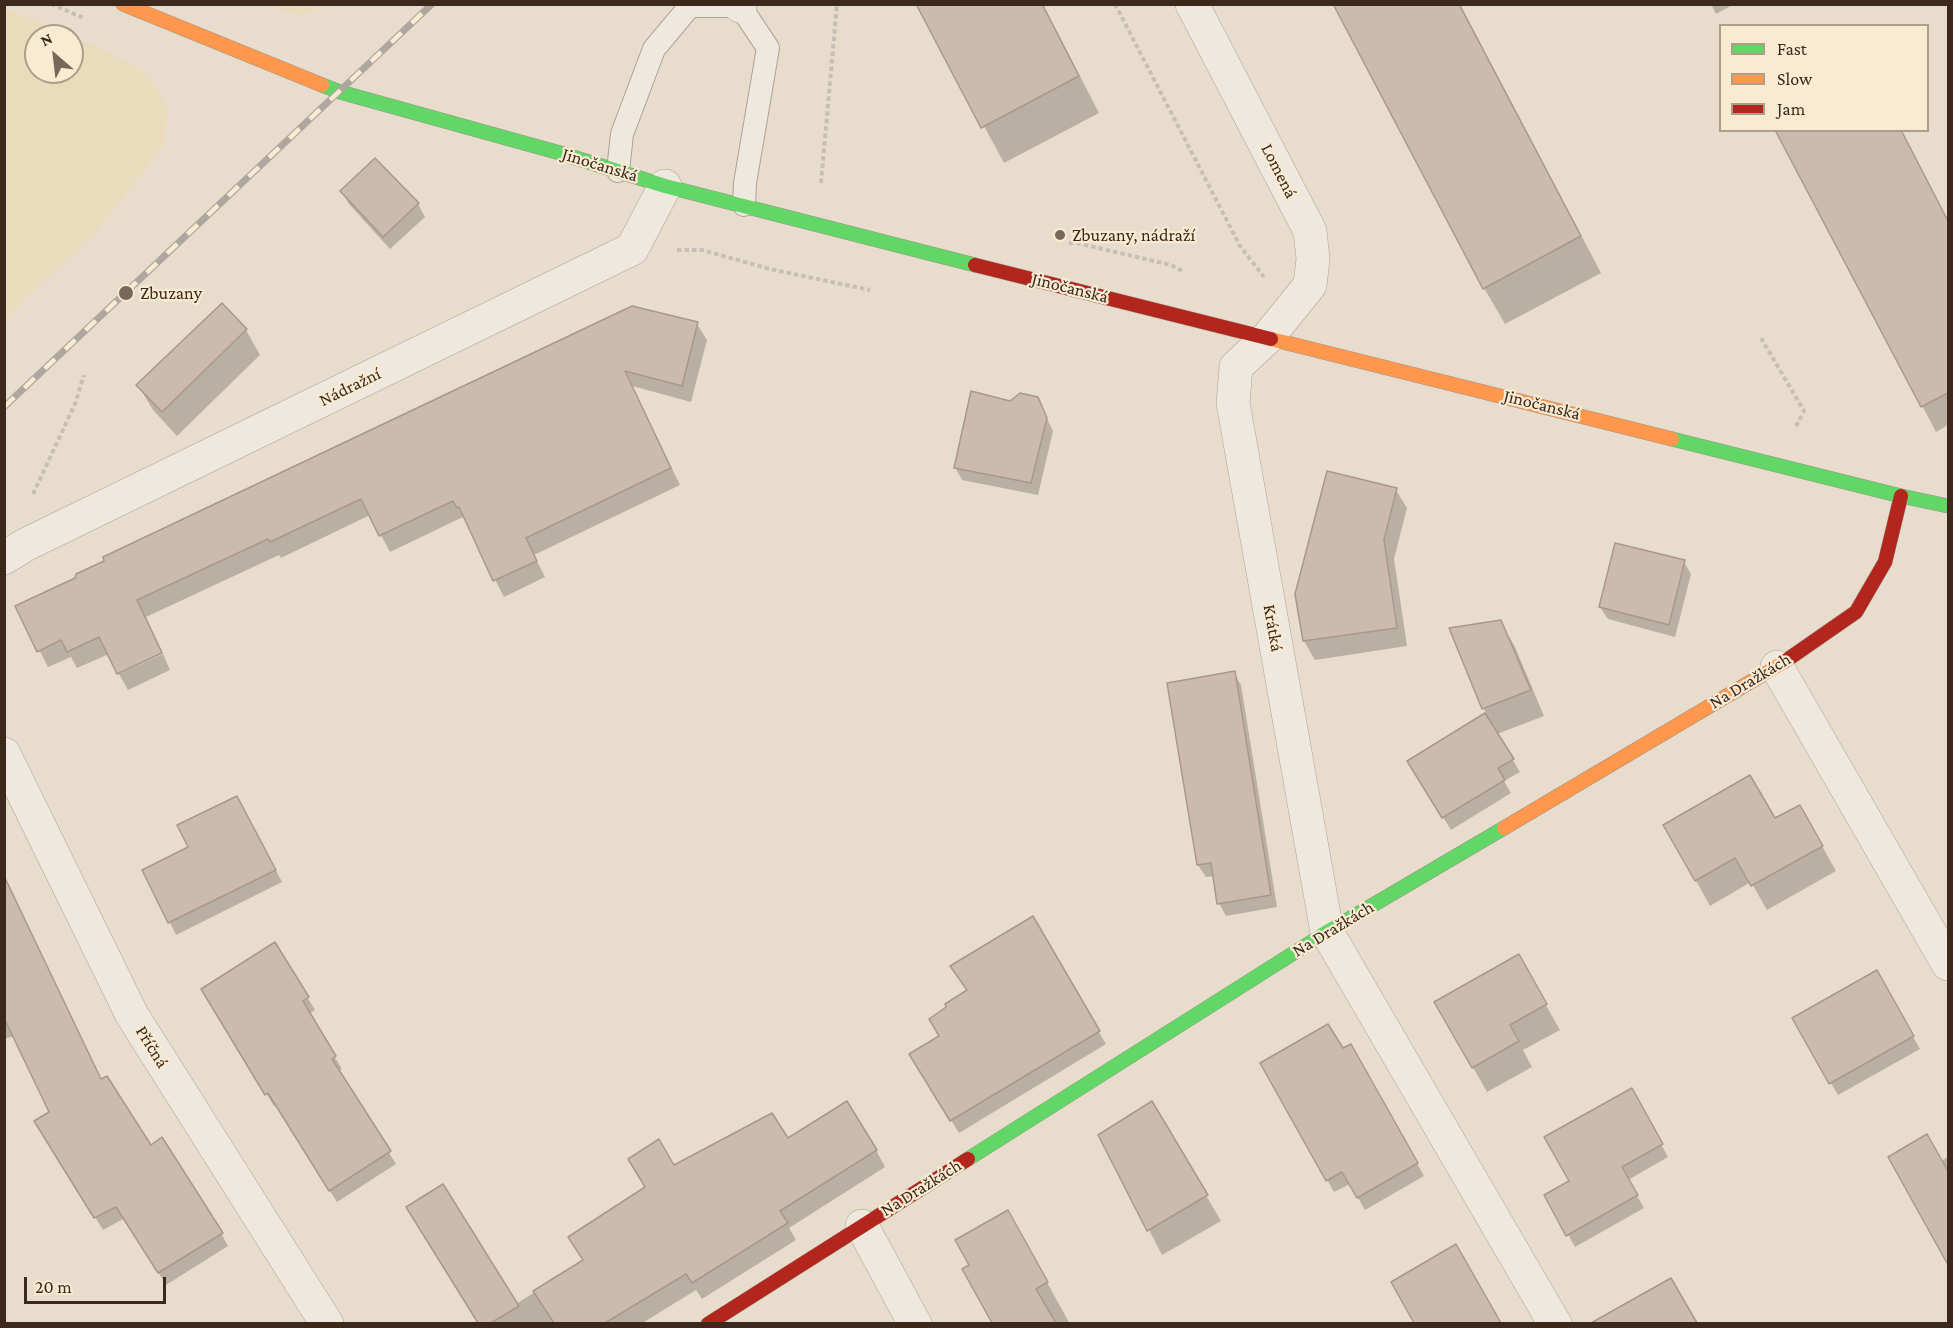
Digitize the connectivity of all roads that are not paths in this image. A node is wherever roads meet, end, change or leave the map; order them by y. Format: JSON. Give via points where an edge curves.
{"nodes":[{"id":1,"x":123,"y":4,"type":"edge"},
{"id":2,"x":1192,"y":4,"type":"edge"},
{"id":3,"x":740,"y":5,"type":"edge"},
{"id":4,"x":618,"y":171,"type":"junction"},
{"id":5,"x":665,"y":186,"type":"junction"},
{"id":6,"x":744,"y":205,"type":"junction"},
{"id":7,"x":1268,"y":337,"type":"junction"},
{"id":8,"x":1901,"y":496,"type":"junction"},
{"id":9,"x":1948,"y":506,"type":"edge"},
{"id":10,"x":15,"y":551,"type":"edge"},
{"id":11,"x":1777,"y":667,"type":"junction"},
{"id":12,"x":4,"y":754,"type":"edge"},
{"id":13,"x":1327,"y":932,"type":"junction"},
{"id":14,"x":1948,"y":964,"type":"edge"},
{"id":15,"x":862,"y":1226,"type":"junction"},
{"id":16,"x":327,"y":1323,"type":"edge"},
{"id":17,"x":708,"y":1323,"type":"edge"},
{"id":18,"x":915,"y":1323,"type":"edge"},
{"id":19,"x":1555,"y":1323,"type":"edge"}],
"edges":[{"from":1,"to":4,"type":"street","name":"Jinočanská","via":[[340,92]]},
{"from":2,"to":7,"type":"street","name":"Lomená","via":[[1310,231],[1310,285]]},
{"from":3,"to":4,"type":"lane","via":[[690,6],[654,49],[622,134]]},
{"from":3,"to":6,"type":"lane","via":[[768,48],[744,183]]},
{"from":4,"to":5,"type":"street","name":"Jinočanská"},
{"from":5,"to":6,"type":"street","name":"Jinočanská"},
{"from":5,"to":10,"type":"street","name":"Nádražní","via":[[632,249]]},
{"from":6,"to":7,"type":"street","name":"Jinočanská"},
{"from":7,"to":8,"type":"street","name":"Jinočanská"},
{"from":7,"to":13,"type":"street","name":"Krátká","via":[[1236,367],[1233,403]]},
{"from":8,"to":9,"type":"street","name":"Jinočanská"},
{"from":8,"to":11,"type":"street","name":"Na Dražkách","via":[[1885,562],[1856,612]]},
{"from":11,"to":13,"type":"street","name":"Na Dražkách"},
{"from":11,"to":14,"type":"street"},
{"from":12,"to":16,"type":"street","name":"Příčná","via":[[132,1014]]},
{"from":13,"to":15,"type":"street","name":"Na Dražkách"},
{"from":13,"to":19,"type":"street"},
{"from":15,"to":17,"type":"street","name":"Na Dražkách"},
{"from":15,"to":18,"type":"street"}]}
